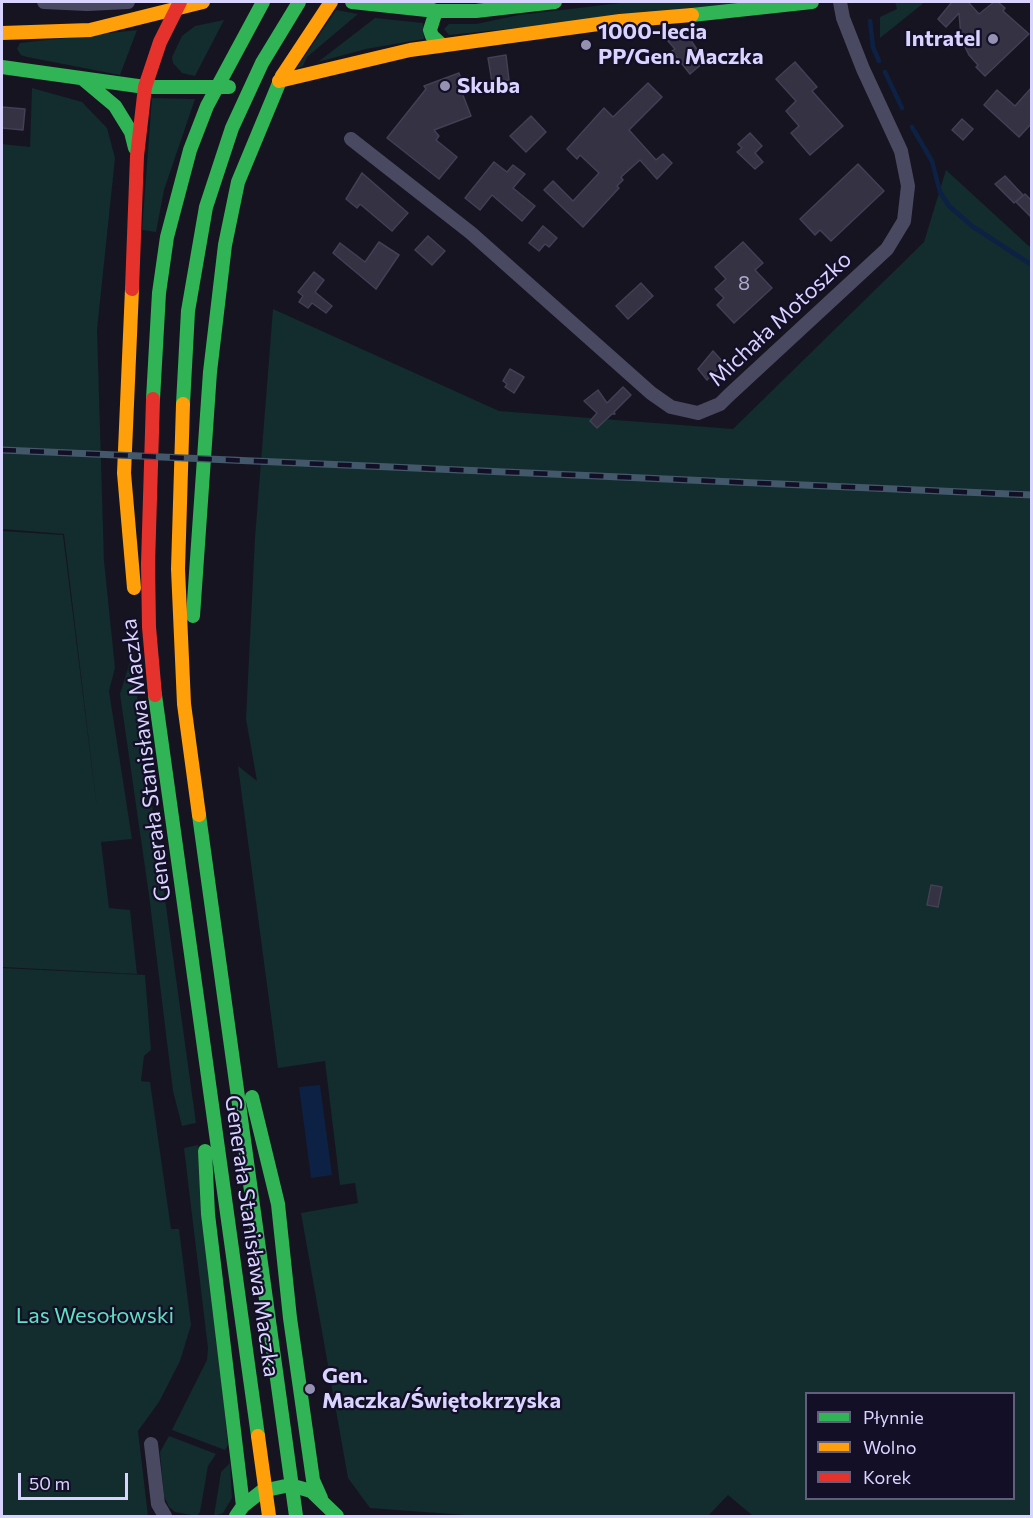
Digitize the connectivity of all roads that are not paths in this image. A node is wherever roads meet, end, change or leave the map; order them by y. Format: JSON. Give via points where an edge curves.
{"nodes":[{"id":1,"x":44,"y":2,"type":"edge"},
{"id":2,"x":128,"y":2,"type":"edge"},
{"id":3,"x":203,"y":2,"type":"edge"},
{"id":4,"x":299,"y":2,"type":"edge"},
{"id":5,"x":331,"y":2,"type":"edge"},
{"id":6,"x":352,"y":2,"type":"edge"},
{"id":7,"x":410,"y":2,"type":"edge"},
{"id":8,"x":555,"y":2,"type":"edge"},
{"id":9,"x":812,"y":2,"type":"edge"},
{"id":10,"x":840,"y":2,"type":"edge"},
{"id":11,"x":87,"y":4,"type":"junction"},
{"id":12,"x":178,"y":5,"type":"edge"},
{"id":13,"x":260,"y":6,"type":"edge"},
{"id":14,"x":436,"y":11,"type":"junction"},
{"id":15,"x":90,"y":30,"type":"junction"},
{"id":16,"x":3,"y":33,"type":"edge"},
{"id":17,"x":442,"y":45,"type":"junction"},
{"id":18,"x":2,"y":61,"type":"edge"},
{"id":19,"x":2,"y":67,"type":"edge"},
{"id":20,"x":82,"y":79,"type":"junction"},
{"id":21,"x":279,"y":81,"type":"junction"},
{"id":22,"x":145,"y":87,"type":"junction"},
{"id":23,"x":351,"y":139,"type":"dead end"},
{"id":24,"x":137,"y":156,"type":"junction"},
{"id":25,"x":165,"y":772,"type":"junction"},
{"id":26,"x":195,"y":780,"type":"junction"},
{"id":27,"x":221,"y":978,"type":"junction"},
{"id":28,"x":199,"y":1008,"type":"junction"},
{"id":29,"x":151,"y":1444,"type":"dead end"},
{"id":30,"x":321,"y":1498,"type":"junction"},
{"id":31,"x":237,"y":1513,"type":"edge"},
{"id":32,"x":165,"y":1516,"type":"edge"},
{"id":33,"x":269,"y":1516,"type":"edge"},
{"id":34,"x":296,"y":1516,"type":"edge"},
{"id":35,"x":337,"y":1516,"type":"edge"}],
"edges":[{"from":1,"to":11,"type":"street"},
{"from":2,"to":11,"type":"street"},
{"from":3,"to":12,"type":"main road"},
{"from":4,"to":26,"type":"main road","name":"Generała Stanisława Maczka","via":[[262,63],[232,128],[198,244],[188,322],[182,449],[180,641]]},
{"from":5,"to":21,"type":"main road"},
{"from":6,"to":14,"type":"main road"},
{"from":7,"to":14,"type":"main road"},
{"from":8,"to":14,"type":"main road","via":[[476,11]]},
{"from":9,"to":17,"type":"main road"},
{"from":10,"to":23,"type":"street","name":"Michała Motoszko","via":[[863,69],[902,151],[908,186],[904,221],[887,249],[720,404],[698,413],[671,407],[651,393],[471,233]]},
{"from":11,"to":15,"type":"street"},
{"from":12,"to":15,"type":"main road"},
{"from":12,"to":22,"type":"main road"},
{"from":13,"to":25,"type":"main road","name":"Generała Stanisława Maczka","via":[[227,64],[190,150],[167,237],[159,293],[150,474],[149,627]]},
{"from":14,"to":17,"type":"main road","via":[[430,30]]},
{"from":15,"to":16,"type":"main road"},
{"from":16,"to":18,"type":"main road"},
{"from":17,"to":21,"type":"main road","via":[[377,56]]},
{"from":19,"to":20,"type":"main road"},
{"from":20,"to":22,"type":"main road"},
{"from":20,"to":24,"type":"main road","via":[[115,106],[131,132]]},
{"from":21,"to":22,"type":"main road","via":[[219,88]]},
{"from":21,"to":26,"type":"main road","via":[[238,182],[225,245],[210,372],[191,659],[196,717]]},
{"from":22,"to":24,"type":"main road"},
{"from":24,"to":25,"type":"main road","via":[[124,473],[143,686]]},
{"from":25,"to":28,"type":"main road","name":"Generała Stanisława Maczka"},
{"from":26,"to":27,"type":"main road","name":"Generała Stanisława Maczka"},
{"from":27,"to":30,"type":"main road","via":[[278,1204],[313,1480]]},
{"from":27,"to":34,"type":"main road","name":"Generała Stanisława Maczka"},
{"from":28,"to":31,"type":"main road","via":[[208,1214],[243,1491]]},
{"from":28,"to":33,"type":"main road","name":"Generała Stanisława Maczka"},
{"from":29,"to":32,"type":"street","via":[[158,1504]]},
{"from":30,"to":31,"type":"main road","via":[[301,1487],[278,1486],[262,1491]]},
{"from":30,"to":35,"type":"main road"}]}
